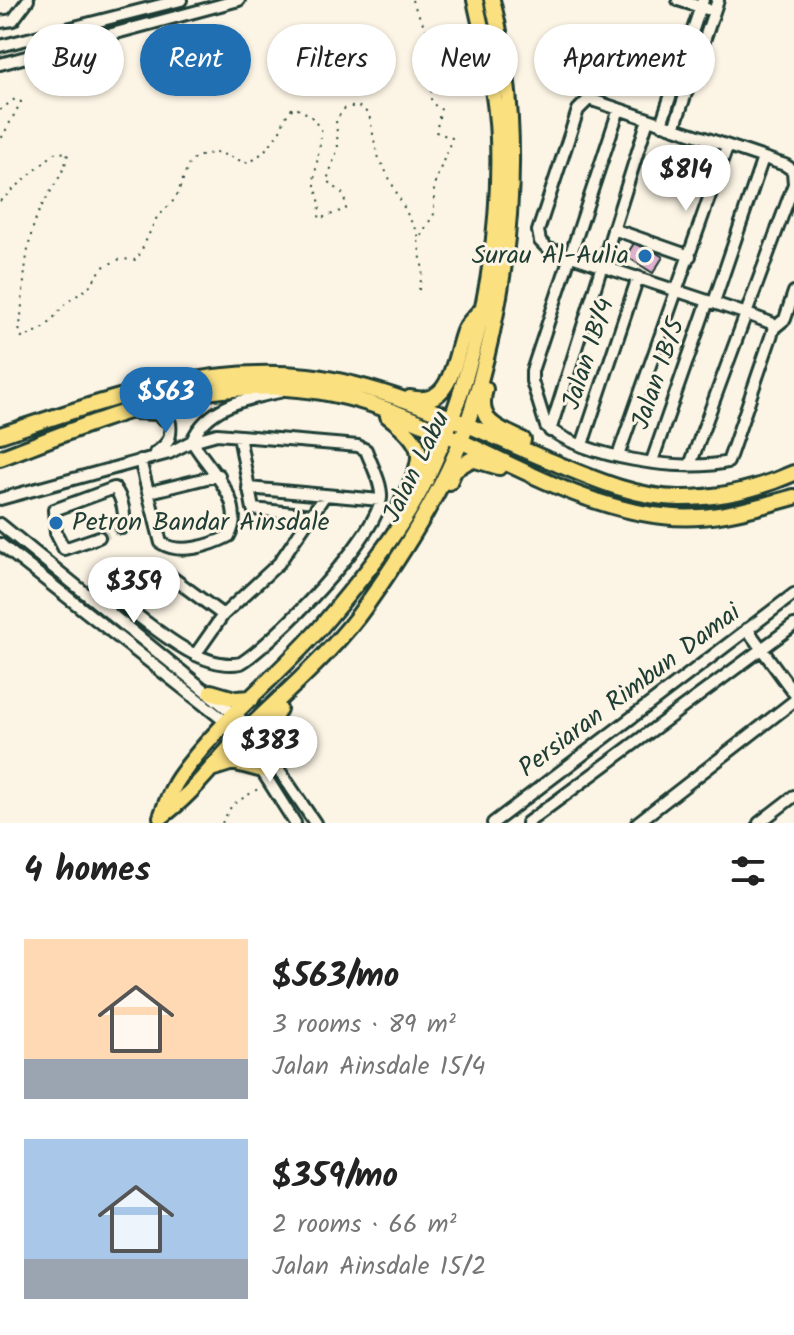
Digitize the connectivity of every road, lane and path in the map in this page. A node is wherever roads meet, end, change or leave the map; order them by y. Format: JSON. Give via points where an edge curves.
{"nodes":[{"id":1,"x":28,"y":0,"type":"edge"},
{"id":2,"x":181,"y":0,"type":"edge"},
{"id":3,"x":239,"y":0,"type":"edge"},
{"id":4,"x":412,"y":0,"type":"edge"},
{"id":5,"x":475,"y":0,"type":"edge"},
{"id":6,"x":492,"y":0,"type":"edge"},
{"id":7,"x":678,"y":0,"type":"edge"},
{"id":8,"x":702,"y":4,"type":"edge"},
{"id":9,"x":716,"y":6,"type":"edge"},
{"id":10,"x":0,"y":22,"type":"edge"},
{"id":11,"x":695,"y":24,"type":"edge"},
{"id":12,"x":0,"y":46,"type":"edge"},
{"id":13,"x":0,"y":64,"type":"edge"},
{"id":14,"x":670,"y":96,"type":"edge"},
{"id":15,"x":685,"y":96,"type":"edge"},
{"id":16,"x":619,"y":109,"type":"junction"},
{"id":17,"x":0,"y":110,"type":"edge"},
{"id":18,"x":648,"y":119,"type":"junction"},
{"id":19,"x":661,"y":124,"type":"junction"},
{"id":20,"x":674,"y":128,"type":"junction"},
{"id":21,"x":0,"y":141,"type":"edge"},
{"id":22,"x":727,"y":147,"type":"junction"},
{"id":23,"x":763,"y":158,"type":"junction"},
{"id":24,"x":794,"y":171,"type":"edge"},
{"id":25,"x":0,"y":201,"type":"edge"},
{"id":26,"x":613,"y":229,"type":"junction"},
{"id":27,"x":419,"y":237,"type":"junction"},
{"id":28,"x":570,"y":256,"type":"junction"},
{"id":29,"x":690,"y":256,"type":"junction"},
{"id":30,"x":601,"y":266,"type":"junction"},
{"id":31,"x":638,"y":277,"type":"junction"},
{"id":32,"x":678,"y":290,"type":"junction"},
{"id":33,"x":794,"y":292,"type":"edge"},
{"id":34,"x":418,"y":294,"type":"dead end"},
{"id":35,"x":711,"y":302,"type":"junction"},
{"id":36,"x":488,"y":310,"type":"junction"},
{"id":37,"x":747,"y":314,"type":"junction"},
{"id":38,"x":774,"y":328,"type":"junction"},
{"id":39,"x":297,"y":389,"type":"junction"},
{"id":40,"x":377,"y":399,"type":"junction"},
{"id":41,"x":114,"y":415,"type":"junction"},
{"id":42,"x":447,"y":426,"type":"junction"},
{"id":43,"x":0,"y":428,"type":"edge"},
{"id":44,"x":20,"y":428,"type":"junction"},
{"id":45,"x":550,"y":431,"type":"junction"},
{"id":46,"x":464,"y":432,"type":"junction"},
{"id":47,"x":0,"y":435,"type":"edge"},
{"id":48,"x":239,"y":436,"type":"junction"},
{"id":49,"x":192,"y":441,"type":"junction"},
{"id":50,"x":582,"y":445,"type":"junction"},
{"id":51,"x":618,"y":456,"type":"junction"},
{"id":52,"x":0,"y":458,"type":"edge"},
{"id":53,"x":145,"y":458,"type":"junction"},
{"id":54,"x":652,"y":461,"type":"junction"},
{"id":55,"x":690,"y":465,"type":"junction"},
{"id":56,"x":565,"y":467,"type":"junction"},
{"id":57,"x":102,"y":468,"type":"junction"},
{"id":58,"x":794,"y":473,"type":"edge"},
{"id":59,"x":219,"y":475,"type":"junction"},
{"id":60,"x":556,"y":484,"type":"junction"},
{"id":61,"x":248,"y":488,"type":"junction"},
{"id":62,"x":105,"y":491,"type":"junction"},
{"id":63,"x":150,"y":492,"type":"junction"},
{"id":64,"x":325,"y":495,"type":"junction"},
{"id":65,"x":794,"y":497,"type":"edge"},
{"id":66,"x":0,"y":499,"type":"edge"},
{"id":67,"x":380,"y":500,"type":"junction"},
{"id":68,"x":313,"y":515,"type":"junction"},
{"id":69,"x":0,"y":524,"type":"edge"},
{"id":70,"x":122,"y":528,"type":"dead end"},
{"id":71,"x":396,"y":529,"type":"junction"},
{"id":72,"x":411,"y":535,"type":"junction"},
{"id":73,"x":99,"y":537,"type":"tunnel mouth"},
{"id":74,"x":0,"y":544,"type":"edge"},
{"id":75,"x":64,"y":549,"type":"junction"},
{"id":76,"x":50,"y":563,"type":"junction"},
{"id":77,"x":794,"y":594,"type":"edge"},
{"id":78,"x":131,"y":610,"type":"junction"},
{"id":79,"x":223,"y":615,"type":"junction"},
{"id":80,"x":122,"y":622,"type":"junction"},
{"id":81,"x":794,"y":625,"type":"edge"},
{"id":82,"x":747,"y":629,"type":"junction"},
{"id":83,"x":760,"y":649,"type":"junction"},
{"id":84,"x":195,"y":655,"type":"junction"},
{"id":85,"x":299,"y":683,"type":"junction"},
{"id":86,"x":211,"y":692,"type":"junction"},
{"id":87,"x":794,"y":693,"type":"edge"},
{"id":88,"x":252,"y":698,"type":"junction"},
{"id":89,"x":794,"y":701,"type":"edge"},
{"id":90,"x":230,"y":718,"type":"junction"},
{"id":91,"x":245,"y":732,"type":"junction"},
{"id":92,"x":278,"y":764,"type":"junction"},
{"id":93,"x":209,"y":772,"type":"junction"},
{"id":94,"x":266,"y":776,"type":"junction"},
{"id":95,"x":794,"y":796,"type":"edge"},
{"id":96,"x":159,"y":820,"type":"edge"},
{"id":97,"x":222,"y":823,"type":"edge"},
{"id":98,"x":295,"y":823,"type":"edge"},
{"id":99,"x":315,"y":823,"type":"edge"},
{"id":100,"x":493,"y":823,"type":"edge"},
{"id":101,"x":527,"y":823,"type":"edge"},
{"id":102,"x":637,"y":823,"type":"edge"},
{"id":103,"x":759,"y":823,"type":"edge"}],
"edges":[{"from":1,"to":10,"type":"street","via":[[13,20]]},
{"from":2,"to":12,"type":"street"},
{"from":3,"to":13,"type":"street"},
{"from":4,"to":27,"type":"path","via":[[429,31],[437,67],[430,98],[441,108],[436,132],[452,138],[434,185],[434,214]]},
{"from":5,"to":36,"type":"main road","name":"Jalan Labu","via":[[498,136]]},
{"from":6,"to":36,"type":"main road","name":"Jalan Labu","via":[[510,98],[510,204]]},
{"from":7,"to":8,"type":"street"},
{"from":8,"to":9,"type":"street"},
{"from":8,"to":11,"type":"street"},
{"from":14,"to":19,"type":"street"},
{"from":15,"to":20,"type":"street"},
{"from":16,"to":18,"type":"street"},
{"from":16,"to":28,"type":"street"},
{"from":16,"to":28,"type":"street","via":[[589,99],[578,110],[538,231],[547,248]]},
{"from":17,"to":21,"type":"path","via":[[15,99],[21,102]]},
{"from":18,"to":19,"type":"street"},
{"from":18,"to":26,"type":"street"},
{"from":19,"to":20,"type":"street"},
{"from":20,"to":22,"type":"street"},
{"from":22,"to":23,"type":"street"},
{"from":22,"to":29,"type":"street"},
{"from":23,"to":24,"type":"street"},
{"from":23,"to":35,"type":"street","name":"Jalan 1B/5"},
{"from":24,"to":37,"type":"street","via":[[794,184]]},
{"from":25,"to":27,"type":"path","via":[[56,152],[68,153],[63,172],[38,213],[23,267],[23,338],[46,327],[103,267],[120,259],[137,260],[156,219],[176,198],[190,161],[213,152],[249,163],[277,136],[283,116],[294,107],[310,115],[322,131],[314,181],[319,219],[346,209],[344,195],[327,180],[338,148],[336,120],[342,110],[358,106],[369,114],[377,154]]},
{"from":26,"to":29,"type":"street"},
{"from":26,"to":30,"type":"street"},
{"from":27,"to":34,"type":"path","via":[[423,271]]},
{"from":28,"to":30,"type":"street"},
{"from":28,"to":45,"type":"street","via":[[532,371],[542,421]]},
{"from":29,"to":32,"type":"street"},
{"from":30,"to":31,"type":"street"},
{"from":30,"to":45,"type":"street"},
{"from":31,"to":32,"type":"street"},
{"from":31,"to":50,"type":"street","name":"Jalan 1B/4"},
{"from":32,"to":35,"type":"street"},
{"from":32,"to":51,"type":"street"},
{"from":33,"to":38,"type":"street","via":[[783,323]]},
{"from":35,"to":37,"type":"street"},
{"from":35,"to":54,"type":"street","name":"Jalan 1B/5"},
{"from":36,"to":40,"type":"main road","via":[[463,331],[456,365],[436,396],[423,401]]},
{"from":36,"to":42,"type":"main road","name":"Jalan Labu"},
{"from":36,"to":46,"type":"main road","name":"Jalan Labu"},
{"from":36,"to":56,"type":"main road","via":[[497,332],[481,403],[483,416]]},
{"from":37,"to":38,"type":"street"},
{"from":37,"to":55,"type":"street"},
{"from":38,"to":55,"type":"street","via":[[732,458]]},
{"from":39,"to":40,"type":"main road"},
{"from":39,"to":41,"type":"main road","via":[[231,387],[154,401]]},
{"from":39,"to":49,"type":"street","via":[[223,409],[198,427]]},
{"from":40,"to":42,"type":"main road"},
{"from":40,"to":44,"type":"main road","via":[[308,376],[219,375],[169,382]]},
{"from":40,"to":71,"type":"main road","via":[[419,448],[419,464],[399,508]]},
{"from":41,"to":52,"type":"main road"},
{"from":41,"to":53,"type":"street","via":[[146,413],[170,423],[167,445]]},
{"from":42,"to":46,"type":"main road"},
{"from":42,"to":71,"type":"main road","name":"Jalan Labu","via":[[425,482]]},
{"from":43,"to":44,"type":"street"},
{"from":44,"to":47,"type":"main road"},
{"from":45,"to":50,"type":"street"},
{"from":46,"to":56,"type":"main road"},
{"from":46,"to":60,"type":"main road"},
{"from":46,"to":72,"type":"main road","name":"Jalan Labu"},
{"from":48,"to":49,"type":"street","via":[[217,434]]},
{"from":48,"to":61,"type":"street"},
{"from":48,"to":67,"type":"street","via":[[363,448]]},
{"from":49,"to":53,"type":"street"},
{"from":49,"to":59,"type":"street","via":[[208,468]]},
{"from":50,"to":51,"type":"street"},
{"from":51,"to":54,"type":"street"},
{"from":53,"to":57,"type":"street"},
{"from":53,"to":63,"type":"street"},
{"from":54,"to":55,"type":"street"},
{"from":56,"to":58,"type":"main road","via":[[591,479],[680,499],[744,492]]},
{"from":57,"to":62,"type":"street"},
{"from":57,"to":66,"type":"street"},
{"from":59,"to":63,"type":"street"},
{"from":59,"to":63,"type":"street","via":[[235,519],[229,536],[205,545],[170,548],[161,543]]},
{"from":60,"to":65,"type":"main road","via":[[662,516],[726,514]]},
{"from":60,"to":72,"type":"main road","via":[[485,461],[464,462],[426,522]]},
{"from":61,"to":64,"type":"street"},
{"from":61,"to":68,"type":"street","via":[[250,506],[256,510]]},
{"from":62,"to":70,"type":"street","via":[[114,488],[119,494]]},
{"from":62,"to":75,"type":"street","via":[[54,510]]},
{"from":64,"to":67,"type":"street"},
{"from":64,"to":68,"type":"street"},
{"from":67,"to":84,"type":"street","via":[[377,512],[318,594],[251,657],[229,666]]},
{"from":68,"to":79,"type":"street","via":[[279,563]]},
{"from":69,"to":76,"type":"street"},
{"from":71,"to":88,"type":"main road","name":"Jalan Labu","via":[[340,605]]},
{"from":72,"to":85,"type":"main road","name":"Jalan Labu","via":[[365,606]]},
{"from":73,"to":75,"type":"street"},
{"from":74,"to":90,"type":"street"},
{"from":75,"to":76,"type":"street"},
{"from":76,"to":80,"type":"street"},
{"from":77,"to":82,"type":"street","name":"Persiaran Rimbun Damai"},
{"from":78,"to":79,"type":"street","via":[[113,597],[114,587],[166,573]]},
{"from":78,"to":80,"type":"street"},
{"from":78,"to":84,"type":"street"},
{"from":79,"to":84,"type":"street"},
{"from":80,"to":86,"type":"street"},
{"from":81,"to":83,"type":"street","name":"Persiaran Rimbun Damai"},
{"from":82,"to":83,"type":"street"},
{"from":82,"to":100,"type":"street","name":"Persiaran Rimbun Damai"},
{"from":83,"to":87,"type":"street"},
{"from":83,"to":101,"type":"street","name":"Persiaran Rimbun Damai"},
{"from":85,"to":91,"type":"main road","name":"Jalan Labu"},
{"from":85,"to":92,"type":"main road","via":[[268,729]]},
{"from":86,"to":88,"type":"main road"},
{"from":86,"to":90,"type":"street"},
{"from":88,"to":90,"type":"main road","name":"Jalan Labu"},
{"from":89,"to":102,"type":"street"},
{"from":90,"to":91,"type":"street"},
{"from":90,"to":96,"type":"main road","name":"Jalan Labu","via":[[177,780]]},
{"from":91,"to":92,"type":"street"},
{"from":91,"to":93,"type":"main road","name":"Jalan Labu"},
{"from":91,"to":94,"type":"street"},
{"from":92,"to":99,"type":"street"},
{"from":93,"to":94,"type":"main road","via":[[233,762]]},
{"from":93,"to":96,"type":"main road","name":"Jalan Labu"},
{"from":94,"to":97,"type":"path","via":[[232,805]]},
{"from":94,"to":98,"type":"street"},
{"from":95,"to":103,"type":"street"}]}
